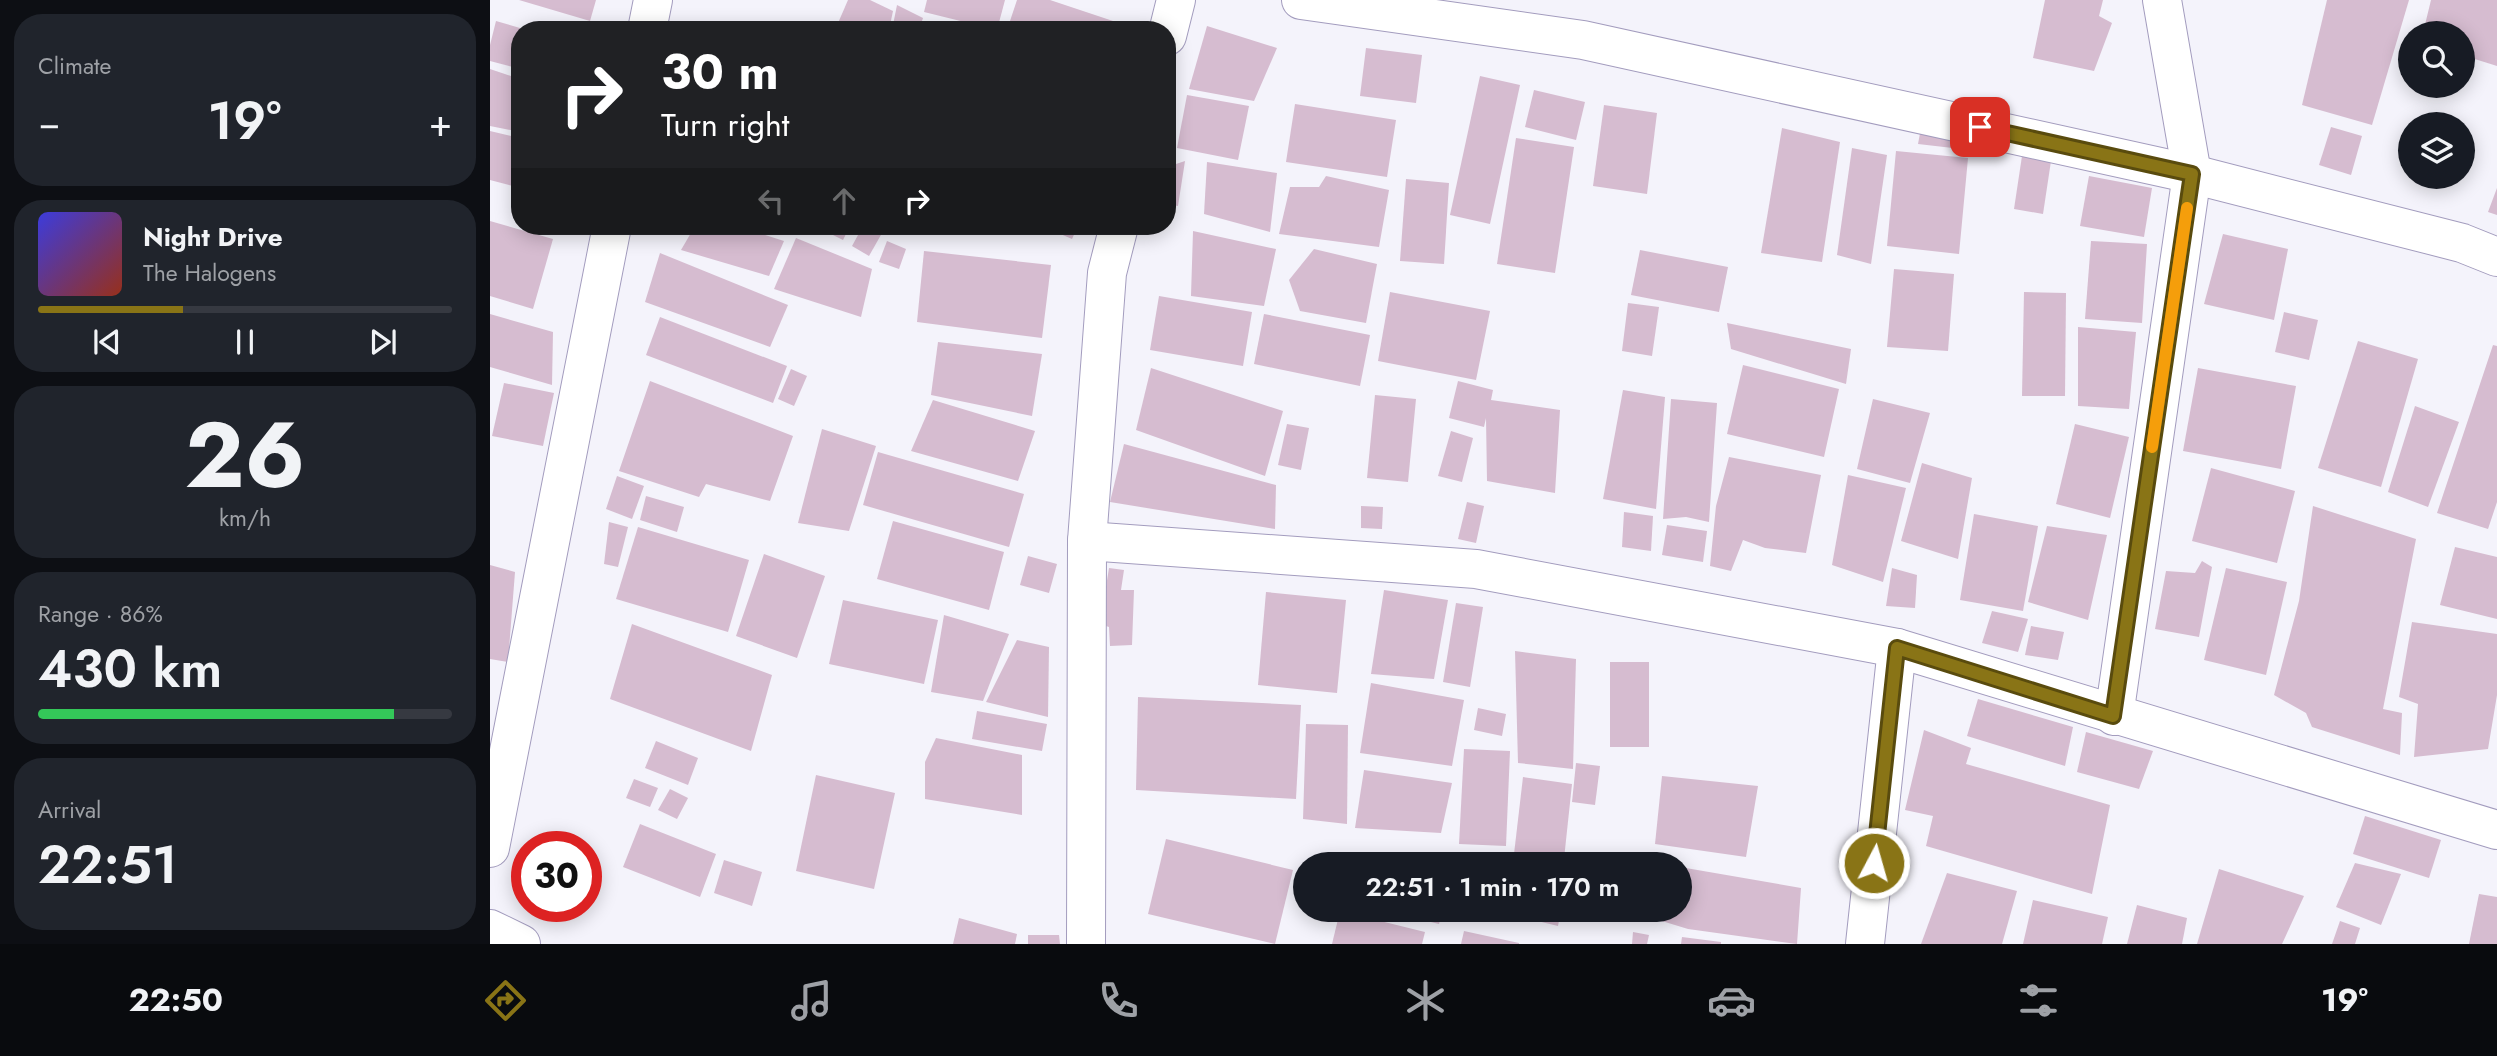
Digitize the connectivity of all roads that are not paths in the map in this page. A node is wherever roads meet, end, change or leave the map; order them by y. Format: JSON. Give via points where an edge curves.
{"nodes":[{"id":1,"x":653,"y":0,"type":"edge"},
{"id":2,"x":1177,"y":0,"type":"edge"},
{"id":3,"x":1301,"y":0,"type":"edge"},
{"id":4,"x":2162,"y":0,"type":"edge"},
{"id":5,"x":649,"y":21,"type":"edge"},
{"id":6,"x":1171,"y":21,"type":"edge"},
{"id":7,"x":2192,"y":174,"type":"junction"},
{"id":8,"x":610,"y":235,"type":"edge"},
{"id":9,"x":1117,"y":235,"type":"edge"},
{"id":10,"x":2497,"y":257,"type":"edge"},
{"id":11,"x":1087,"y":541,"type":"junction"},
{"id":12,"x":1897,"y":648,"type":"junction"},
{"id":13,"x":2113,"y":716,"type":"junction"},
{"id":14,"x":2497,"y":830,"type":"edge"},
{"id":15,"x":490,"y":848,"type":"edge"},
{"id":16,"x":490,"y":929,"type":"edge"},
{"id":17,"x":521,"y":944,"type":"edge"},
{"id":18,"x":1086,"y":944,"type":"edge"},
{"id":19,"x":1865,"y":944,"type":"edge"}],
"edges":[{"from":1,"to":5,"type":"street"},
{"from":2,"to":6,"type":"street"},
{"from":3,"to":7,"type":"street","via":[[1583,40]]},
{"from":4,"to":7,"type":"street"},
{"from":7,"to":10,"type":"street","via":[[2462,243]]},
{"from":7,"to":13,"type":"street"},
{"from":8,"to":15,"type":"street"},
{"from":9,"to":11,"type":"street","via":[[1107,273]]},
{"from":11,"to":12,"type":"street","via":[[1476,569]]},
{"from":11,"to":18,"type":"street"},
{"from":12,"to":13,"type":"street"},
{"from":12,"to":19,"type":"street"},
{"from":13,"to":14,"type":"street"},
{"from":16,"to":17,"type":"street"}]}
